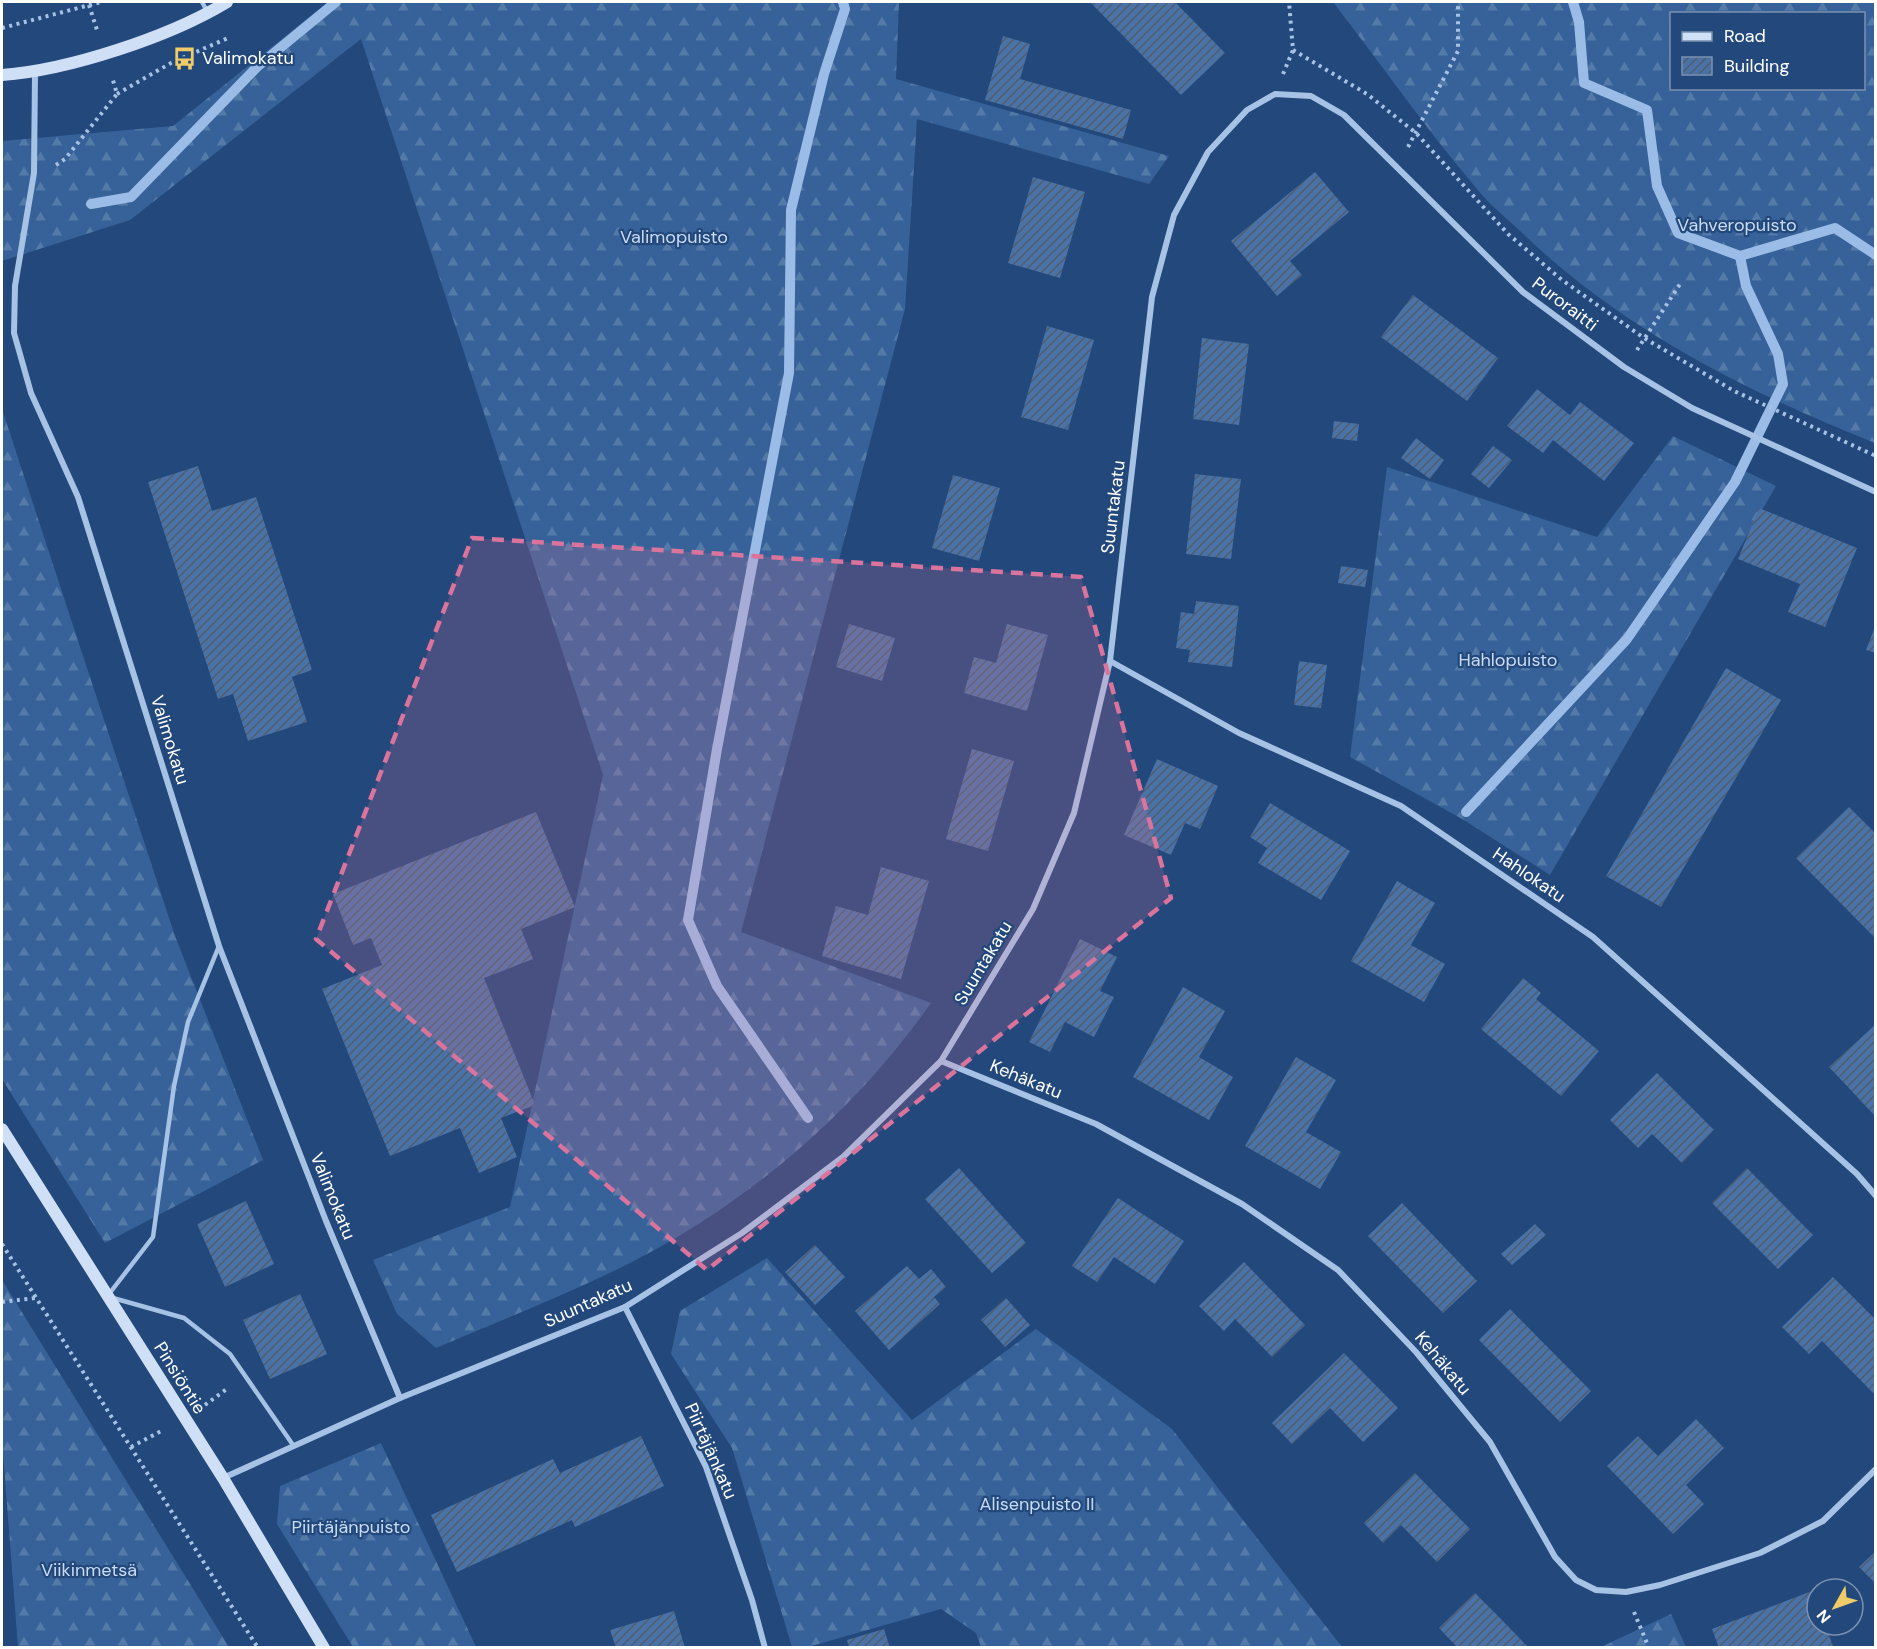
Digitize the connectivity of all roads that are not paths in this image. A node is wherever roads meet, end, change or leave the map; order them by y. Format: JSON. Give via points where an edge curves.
{"nodes":[{"id":1,"x":202,"y":2,"type":"edge"},
{"id":2,"x":227,"y":2,"type":"edge"},
{"id":3,"x":208,"y":13,"type":"junction"},
{"id":4,"x":35,"y":73,"type":"junction"},
{"id":5,"x":2,"y":75,"type":"edge"},
{"id":6,"x":1275,"y":94,"type":"joint"},
{"id":7,"x":1875,"y":492,"type":"edge"},
{"id":8,"x":1110,"y":662,"type":"junction"},
{"id":9,"x":219,"y":946,"type":"junction"},
{"id":10,"x":941,"y":1061,"type":"junction"},
{"id":11,"x":2,"y":1130,"type":"edge"},
{"id":12,"x":1875,"y":1196,"type":"edge"},
{"id":13,"x":107,"y":1296,"type":"junction"},
{"id":14,"x":625,"y":1307,"type":"junction"},
{"id":15,"x":400,"y":1398,"type":"junction"},
{"id":16,"x":293,"y":1445,"type":"junction"},
{"id":17,"x":1875,"y":1469,"type":"edge"},
{"id":18,"x":223,"y":1478,"type":"junction"},
{"id":19,"x":324,"y":1647,"type":"edge"},
{"id":20,"x":765,"y":1647,"type":"edge"}],
"edges":[{"from":1,"to":3,"type":"lane"},
{"from":2,"to":3,"type":"street"},
{"from":3,"to":4,"type":"street","via":[[136,43]]},
{"from":4,"to":5,"type":"street"},
{"from":4,"to":9,"type":"street","name":"Valimokatu","via":[[32,183],[15,286],[14,333],[31,393],[78,497]]},
{"from":6,"to":7,"type":"street","name":"Puroraitti","via":[[1311,96],[1344,115],[1523,292],[1624,368],[1692,408]]},
{"from":6,"to":8,"type":"street","name":"Suuntakatu","via":[[1246,110],[1208,152],[1174,215],[1152,297]]},
{"from":8,"to":10,"type":"street","name":"Suuntakatu","via":[[1074,813],[1033,909]]},
{"from":8,"to":12,"type":"street","name":"Hahlokatu","via":[[1239,733],[1401,807],[1593,937],[1857,1174]]},
{"from":9,"to":13,"type":"lane","via":[[188,1022],[174,1086],[153,1237]]},
{"from":9,"to":15,"type":"street","name":"Valimokatu"},
{"from":10,"to":14,"type":"street","name":"Suuntakatu","via":[[843,1157],[742,1233]]},
{"from":10,"to":17,"type":"street","name":"Kehäkatu","via":[[1096,1124],[1242,1203],[1338,1270],[1416,1352],[1490,1442],[1555,1557],[1576,1580],[1596,1590],[1626,1592],[1659,1585],[1760,1553],[1823,1521]]},
{"from":11,"to":13,"type":"street","name":"Pinsiöntie"},
{"from":13,"to":16,"type":"lane","via":[[184,1318],[230,1354]]},
{"from":13,"to":18,"type":"street","name":"Pinsiöntie"},
{"from":14,"to":15,"type":"street","name":"Suuntakatu"},
{"from":14,"to":20,"type":"street","name":"Piirtäjänkatu","via":[[706,1467]]},
{"from":15,"to":16,"type":"street","name":"Suuntakatu"},
{"from":16,"to":18,"type":"street","name":"Suuntakatu"},
{"from":18,"to":19,"type":"street","name":"Pinsiöntie"}]}
